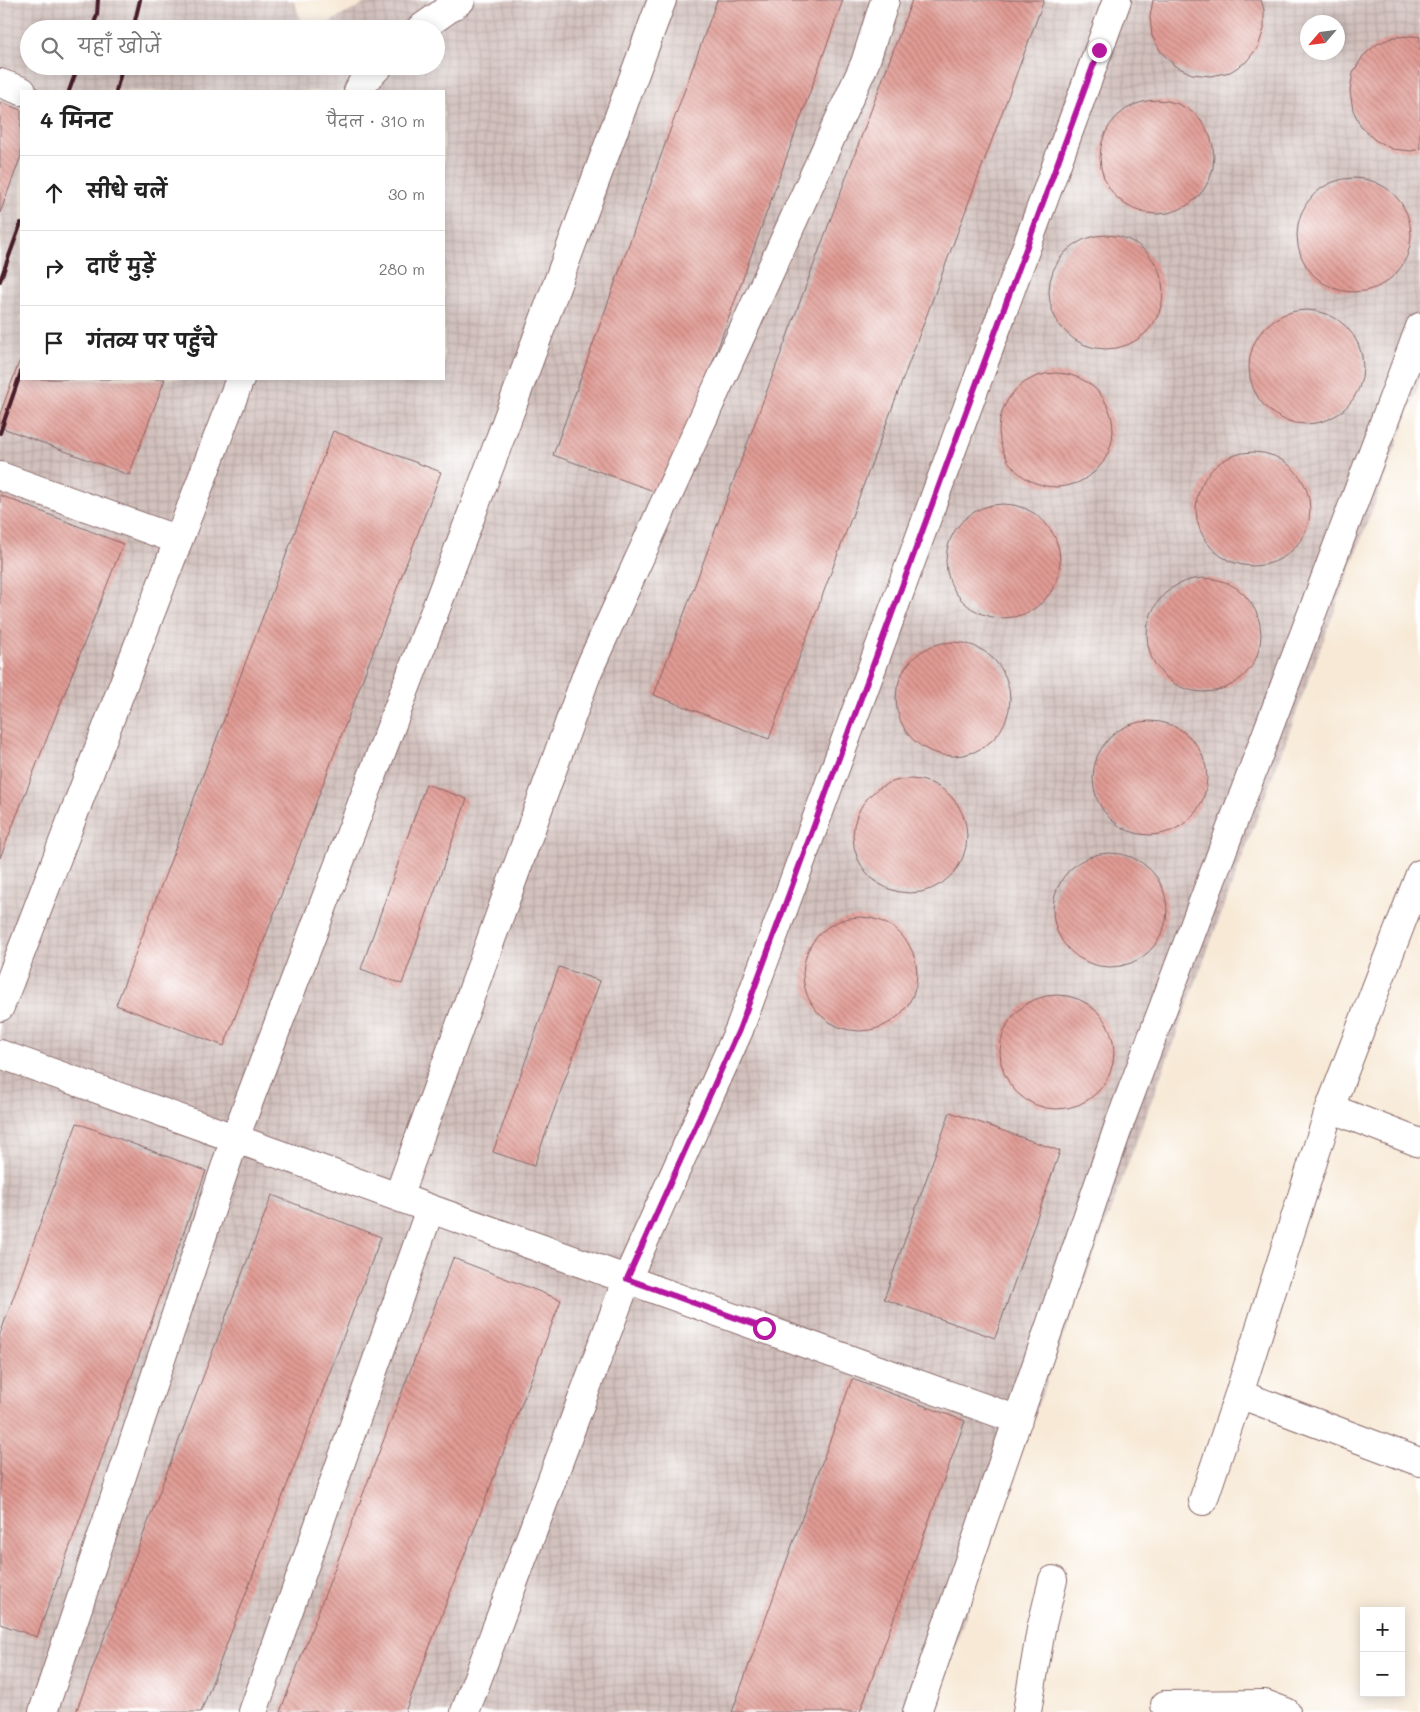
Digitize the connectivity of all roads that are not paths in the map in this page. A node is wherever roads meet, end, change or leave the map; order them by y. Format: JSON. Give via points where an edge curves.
{"nodes":[{"id":1,"x":461,"y":0,"type":"edge"},
{"id":2,"x":662,"y":0,"type":"edge"},
{"id":3,"x":885,"y":0,"type":"edge"},
{"id":4,"x":1117,"y":0,"type":"edge"},
{"id":5,"x":433,"y":20,"type":"edge"},
{"id":6,"x":370,"y":75,"type":"edge"},
{"id":7,"x":0,"y":83,"type":"edge"},
{"id":8,"x":20,"y":90,"type":"edge"},
{"id":9,"x":358,"y":90,"type":"edge"},
{"id":10,"x":1420,"y":327,"type":"edge"},
{"id":11,"x":240,"y":380,"type":"edge"},
{"id":12,"x":0,"y":476,"type":"edge"},
{"id":13,"x":178,"y":540,"type":"junction"},
{"id":14,"x":1420,"y":874,"type":"edge"},
{"id":15,"x":0,"y":1008,"type":"edge"},
{"id":16,"x":0,"y":1054,"type":"edge"},
{"id":17,"x":1330,"y":1108,"type":"junction"},
{"id":18,"x":235,"y":1138,"type":"junction"},
{"id":19,"x":1420,"y":1143,"type":"edge"},
{"id":20,"x":398,"y":1197,"type":"junction"},
{"id":21,"x":430,"y":1209,"type":"junction"},
{"id":22,"x":627,"y":1279,"type":"junction"},
{"id":23,"x":1239,"y":1394,"type":"junction"},
{"id":24,"x":1018,"y":1420,"type":"junction"},
{"id":25,"x":1420,"y":1462,"type":"edge"},
{"id":26,"x":1202,"y":1501,"type":"dead end"},
{"id":27,"x":1053,"y":1580,"type":"dead end"},
{"id":28,"x":1165,"y":1705,"type":"dead end"},
{"id":29,"x":43,"y":1712,"type":"edge"},
{"id":30,"x":252,"y":1712,"type":"edge"},
{"id":31,"x":465,"y":1712,"type":"edge"},
{"id":32,"x":917,"y":1712,"type":"edge"},
{"id":33,"x":1027,"y":1712,"type":"edge"},
{"id":34,"x":1286,"y":1712,"type":"edge"}],
"edges":[{"from":1,"to":5,"type":"street"},
{"from":2,"to":18,"type":"street","via":[[491,464]]},
{"from":3,"to":20,"type":"street","via":[[866,63],[588,671]]},
{"from":4,"to":22,"type":"street","via":[[739,1030]]},
{"from":6,"to":9,"type":"street"},
{"from":7,"to":8,"type":"street"},
{"from":10,"to":24,"type":"street","via":[[1120,1122]]},
{"from":11,"to":13,"type":"street"},
{"from":12,"to":13,"type":"street"},
{"from":13,"to":15,"type":"street"},
{"from":14,"to":17,"type":"street"},
{"from":16,"to":18,"type":"street"},
{"from":17,"to":19,"type":"street"},
{"from":17,"to":23,"type":"street"},
{"from":18,"to":20,"type":"street"},
{"from":18,"to":29,"type":"street"},
{"from":20,"to":21,"type":"street"},
{"from":21,"to":22,"type":"street"},
{"from":21,"to":30,"type":"street"},
{"from":22,"to":24,"type":"street"},
{"from":22,"to":31,"type":"street"},
{"from":23,"to":25,"type":"street"},
{"from":23,"to":26,"type":"street"},
{"from":24,"to":32,"type":"street"},
{"from":27,"to":33,"type":"street"},
{"from":28,"to":34,"type":"street","via":[[1266,1704]]}]}
